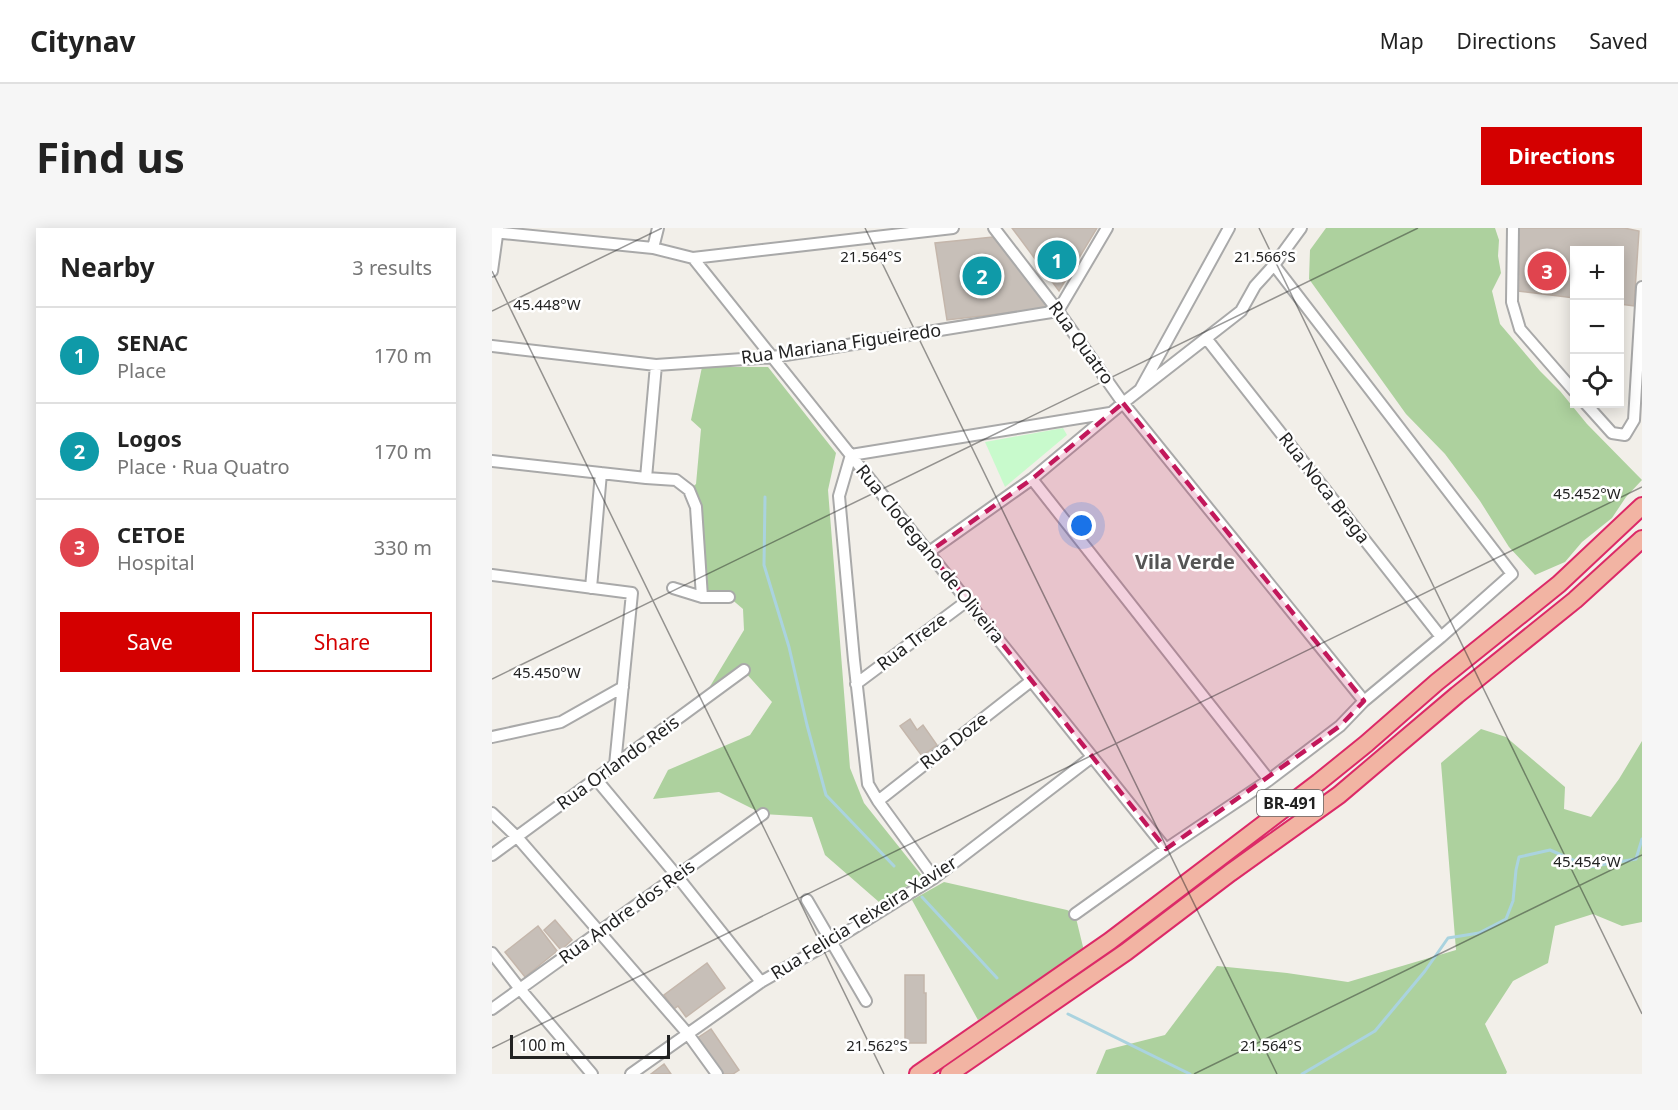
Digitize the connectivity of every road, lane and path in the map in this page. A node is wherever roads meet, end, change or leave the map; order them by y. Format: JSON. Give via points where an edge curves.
{"nodes":[{"id":1,"x":658,"y":228,"type":"edge"},
{"id":2,"x":953,"y":228,"type":"edge"},
{"id":3,"x":994,"y":228,"type":"edge"},
{"id":4,"x":1107,"y":228,"type":"edge"},
{"id":5,"x":1229,"y":228,"type":"edge"},
{"id":6,"x":1301,"y":228,"type":"edge"},
{"id":7,"x":1513,"y":228,"type":"edge"},
{"id":8,"x":496,"y":231,"type":"edge"},
{"id":9,"x":653,"y":248,"type":"junction"},
{"id":10,"x":693,"y":258,"type":"junction"},
{"id":11,"x":1274,"y":266,"type":"junction"},
{"id":12,"x":492,"y":271,"type":"edge"},
{"id":13,"x":1642,"y":286,"type":"edge"},
{"id":14,"x":1058,"y":311,"type":"junction"},
{"id":15,"x":1206,"y":338,"type":"junction"},
{"id":16,"x":492,"y":346,"type":"edge"},
{"id":17,"x":772,"y":357,"type":"junction"},
{"id":18,"x":656,"y":365,"type":"junction"},
{"id":19,"x":1570,"y":385,"type":"edge"},
{"id":20,"x":1138,"y":391,"type":"junction"},
{"id":21,"x":1123,"y":403,"type":"junction"},
{"id":22,"x":1590,"y":408,"type":"edge"},
{"id":23,"x":1110,"y":413,"type":"junction"},
{"id":24,"x":851,"y":455,"type":"junction"},
{"id":25,"x":492,"y":461,"type":"edge"},
{"id":26,"x":601,"y":473,"type":"junction"},
{"id":27,"x":646,"y":478,"type":"junction"},
{"id":28,"x":1032,"y":479,"type":"junction"},
{"id":29,"x":1642,"y":506,"type":"edge"},
{"id":30,"x":1642,"y":540,"type":"edge"},
{"id":31,"x":929,"y":552,"type":"junction"},
{"id":32,"x":492,"y":575,"type":"edge"},
{"id":33,"x":591,"y":588,"type":"junction"},
{"id":34,"x":673,"y":588,"type":"dead end"},
{"id":35,"x":702,"y":597,"type":"junction"},
{"id":36,"x":729,"y":597,"type":"dead end"},
{"id":37,"x":967,"y":601,"type":"junction"},
{"id":38,"x":1441,"y":637,"type":"junction"},
{"id":39,"x":744,"y":670,"type":"dead end"},
{"id":40,"x":1031,"y":681,"type":"junction"},
{"id":41,"x":856,"y":684,"type":"junction"},
{"id":42,"x":623,"y":687,"type":"junction"},
{"id":43,"x":1364,"y":701,"type":"junction"},
{"id":44,"x":492,"y":737,"type":"edge"},
{"id":45,"x":1092,"y":757,"type":"junction"},
{"id":46,"x":615,"y":765,"type":"junction"},
{"id":47,"x":596,"y":779,"type":"junction"},
{"id":48,"x":1269,"y":780,"type":"junction"},
{"id":49,"x":878,"y":801,"type":"junction"},
{"id":50,"x":492,"y":813,"type":"edge"},
{"id":51,"x":763,"y":814,"type":"dead end"},
{"id":52,"x":517,"y":837,"type":"junction"},
{"id":53,"x":1166,"y":849,"type":"junction"},
{"id":54,"x":492,"y":855,"type":"edge"},
{"id":55,"x":677,"y":876,"type":"junction"},
{"id":56,"x":934,"y":878,"type":"junction"},
{"id":57,"x":807,"y":900,"type":"dead end"},
{"id":58,"x":1075,"y":914,"type":"dead end"},
{"id":59,"x":599,"y":932,"type":"junction"},
{"id":60,"x":831,"y":942,"type":"junction"},
{"id":61,"x":492,"y":953,"type":"edge"},
{"id":62,"x":761,"y":982,"type":"junction"},
{"id":63,"x":520,"y":989,"type":"junction"},
{"id":64,"x":866,"y":1002,"type":"dead end"},
{"id":65,"x":492,"y":1010,"type":"edge"},
{"id":66,"x":688,"y":1034,"type":"junction"},
{"id":67,"x":592,"y":1074,"type":"edge"},
{"id":68,"x":631,"y":1074,"type":"edge"},
{"id":69,"x":717,"y":1074,"type":"edge"},
{"id":70,"x":918,"y":1074,"type":"edge"},
{"id":71,"x":949,"y":1074,"type":"edge"}],
"edges":[{"from":1,"to":9,"type":"street"},
{"from":2,"to":10,"type":"street"},
{"from":3,"to":14,"type":"street","name":"Rua Quatro"},
{"from":4,"to":14,"type":"street"},
{"from":5,"to":20,"type":"street"},
{"from":6,"to":11,"type":"street"},
{"from":7,"to":19,"type":"street","via":[[1512,302],[1520,329]]},
{"from":8,"to":9,"type":"street"},
{"from":8,"to":12,"type":"street"},
{"from":9,"to":10,"type":"street"},
{"from":10,"to":17,"type":"street","name":"Rua Clodegano de Oliveira"},
{"from":11,"to":15,"type":"street","via":[[1241,311]]},
{"from":11,"to":38,"type":"street","via":[[1512,574]]},
{"from":13,"to":22,"type":"street","via":[[1634,420],[1625,435],[1612,433]]},
{"from":14,"to":17,"type":"street","name":"Rua Mariana Figueiredo"},
{"from":14,"to":21,"type":"street","name":"Rua Quatro"},
{"from":15,"to":20,"type":"street"},
{"from":15,"to":38,"type":"street","name":"Rua Noca Braga"},
{"from":16,"to":18,"type":"street","name":"Rua Mariana Figueiredo"},
{"from":17,"to":18,"type":"street","name":"Rua Mariana Figueiredo"},
{"from":17,"to":24,"type":"street","name":"Rua Clodegano de Oliveira"},
{"from":18,"to":27,"type":"street"},
{"from":20,"to":21,"type":"street"},
{"from":21,"to":23,"type":"street"},
{"from":21,"to":43,"type":"street","name":"Rua Quatro"},
{"from":23,"to":24,"type":"street"},
{"from":23,"to":28,"type":"street"},
{"from":24,"to":31,"type":"street","name":"Rua Clodegano de Oliveira"},
{"from":24,"to":41,"type":"street","via":[[838,496]]},
{"from":25,"to":26,"type":"street"},
{"from":26,"to":27,"type":"street"},
{"from":26,"to":33,"type":"street"},
{"from":27,"to":35,"type":"street","via":[[676,480],[689,490],[696,507]]},
{"from":28,"to":31,"type":"street"},
{"from":28,"to":48,"type":"street"},
{"from":29,"to":70,"type":"highway","number":"BR-491","via":[[1559,584],[1329,774],[1110,941]]},
{"from":30,"to":71,"type":"highway","number":"BR-491","via":[[1339,795],[1126,952]]},
{"from":31,"to":37,"type":"street","name":"Rua Clodegano de Oliveira"},
{"from":32,"to":33,"type":"street"},
{"from":33,"to":42,"type":"street","via":[[632,593]]},
{"from":34,"to":35,"type":"street"},
{"from":35,"to":36,"type":"street"},
{"from":37,"to":40,"type":"street","name":"Rua Clodegano de Oliveira"},
{"from":37,"to":41,"type":"street","name":"Rua Treze"},
{"from":38,"to":43,"type":"street"},
{"from":39,"to":46,"type":"street","name":"Rua Orlando Reis"},
{"from":40,"to":45,"type":"street","name":"Rua Clodegano de Oliveira"},
{"from":40,"to":49,"type":"street","name":"Rua Doze"},
{"from":41,"to":49,"type":"street","via":[[868,784]]},
{"from":42,"to":44,"type":"street","via":[[561,722]]},
{"from":42,"to":46,"type":"street"},
{"from":43,"to":48,"type":"street","via":[[1340,726]]},
{"from":45,"to":53,"type":"street","name":"Rua Clodegano de Oliveira"},
{"from":45,"to":56,"type":"street","name":"Rua Felicia Teixeira Xavier"},
{"from":46,"to":47,"type":"street","name":"Rua Orlando Reis"},
{"from":47,"to":52,"type":"street","name":"Rua Orlando Reis"},
{"from":47,"to":55,"type":"street"},
{"from":48,"to":53,"type":"street"},
{"from":49,"to":56,"type":"street"},
{"from":50,"to":52,"type":"street"},
{"from":51,"to":55,"type":"street","name":"Rua Andre dos Reis"},
{"from":52,"to":54,"type":"street","name":"Rua Orlando Reis"},
{"from":52,"to":59,"type":"street"},
{"from":53,"to":58,"type":"street"},
{"from":55,"to":59,"type":"street","name":"Rua Andre dos Reis"},
{"from":55,"to":62,"type":"street"},
{"from":56,"to":60,"type":"street","name":"Rua Felicia Teixeira Xavier"},
{"from":57,"to":60,"type":"street"},
{"from":59,"to":63,"type":"street","name":"Rua Andre dos Reis"},
{"from":59,"to":66,"type":"street"},
{"from":60,"to":62,"type":"street","name":"Rua Felicia Teixeira Xavier"},
{"from":60,"to":64,"type":"street"},
{"from":61,"to":63,"type":"street"},
{"from":62,"to":66,"type":"street","name":"Rua Felicia Teixeira Xavier"},
{"from":63,"to":65,"type":"street","name":"Rua Andre dos Reis"},
{"from":63,"to":67,"type":"street"},
{"from":66,"to":68,"type":"street","name":"Rua Felicia Teixeira Xavier"},
{"from":66,"to":69,"type":"street"}]}
